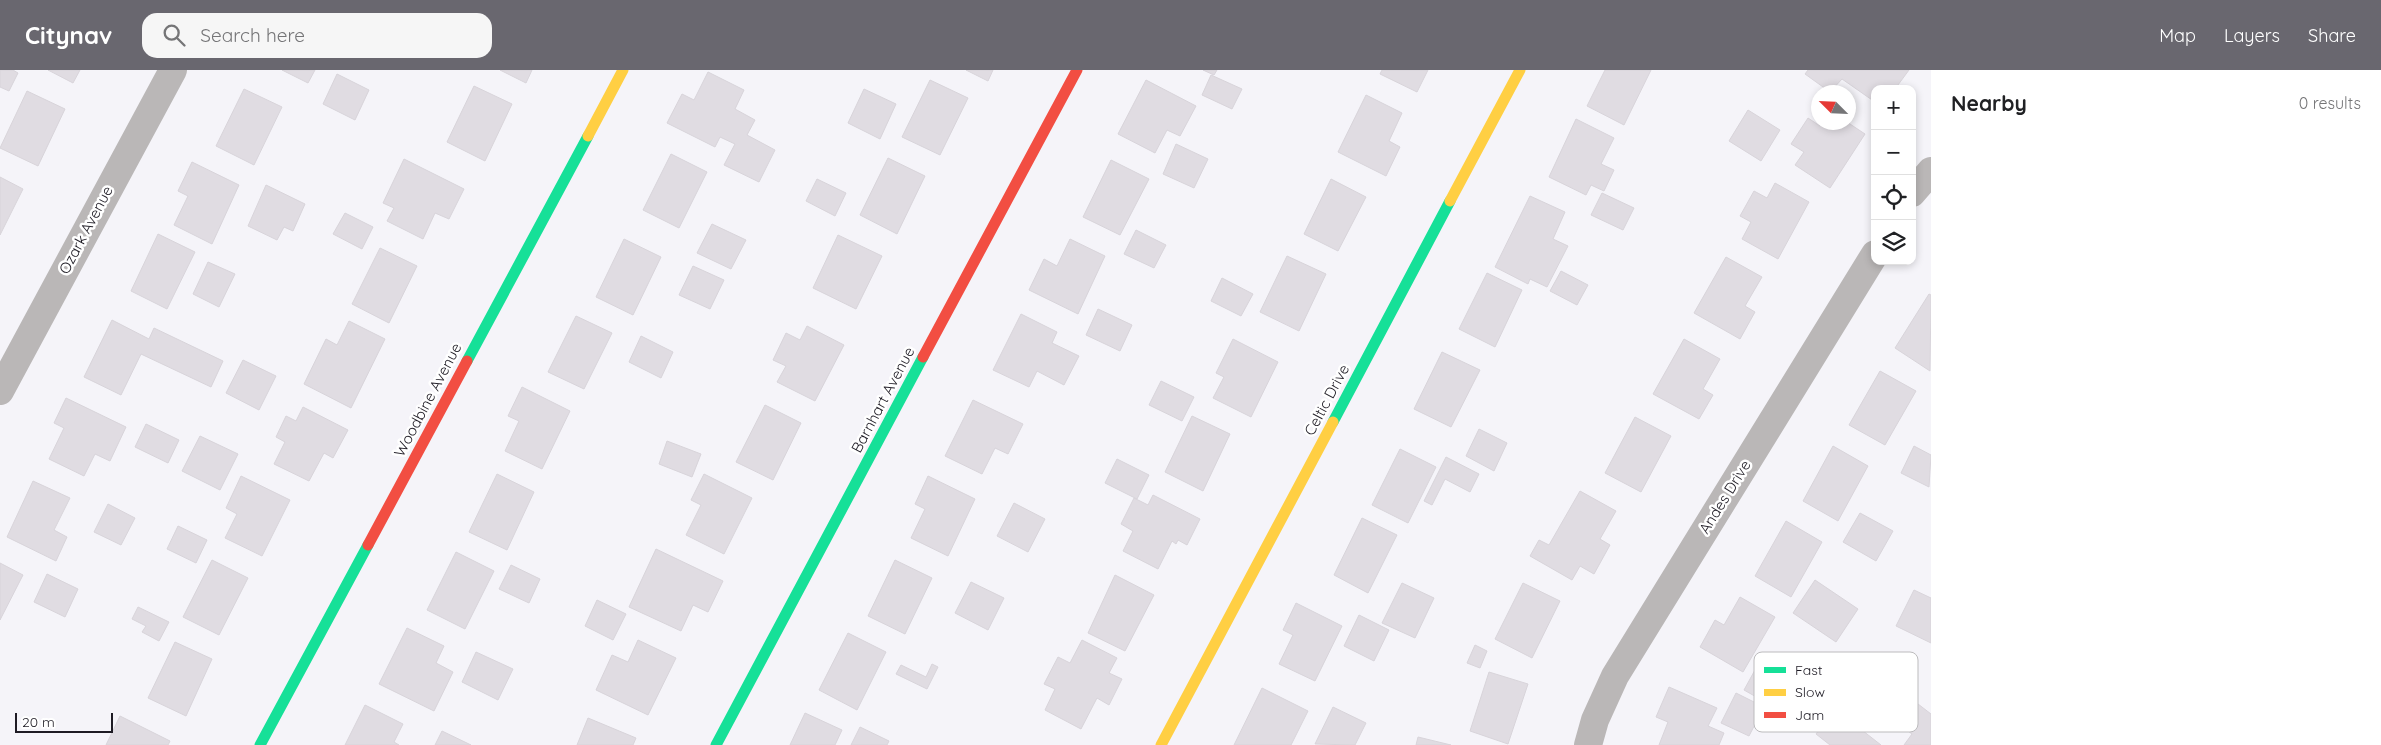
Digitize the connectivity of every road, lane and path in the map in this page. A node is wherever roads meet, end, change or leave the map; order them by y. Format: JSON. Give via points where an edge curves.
{"nodes":[{"id":1,"x":173,"y":70,"type":"edge"},
{"id":2,"x":623,"y":70,"type":"edge"},
{"id":3,"x":1077,"y":70,"type":"edge"},
{"id":4,"x":1520,"y":70,"type":"edge"},
{"id":5,"x":1931,"y":171,"type":"edge"},
{"id":6,"x":1916,"y":188,"type":"edge"},
{"id":7,"x":1871,"y":260,"type":"edge"},
{"id":8,"x":0,"y":391,"type":"edge"},
{"id":9,"x":260,"y":745,"type":"edge"},
{"id":10,"x":716,"y":745,"type":"edge"},
{"id":11,"x":1161,"y":745,"type":"edge"},
{"id":12,"x":1588,"y":745,"type":"edge"}],
"edges":[{"from":1,"to":8,"type":"street","name":"Ozark Avenue"},
{"from":2,"to":9,"type":"street","name":"Woodbine Avenue"},
{"from":3,"to":10,"type":"street","name":"Barnhart Avenue"},
{"from":4,"to":11,"type":"street","name":"Celtic Drive"},
{"from":5,"to":6,"type":"street"},
{"from":7,"to":12,"type":"street","name":"Andes Drive","via":[[1615,676],[1595,720]]}]}
